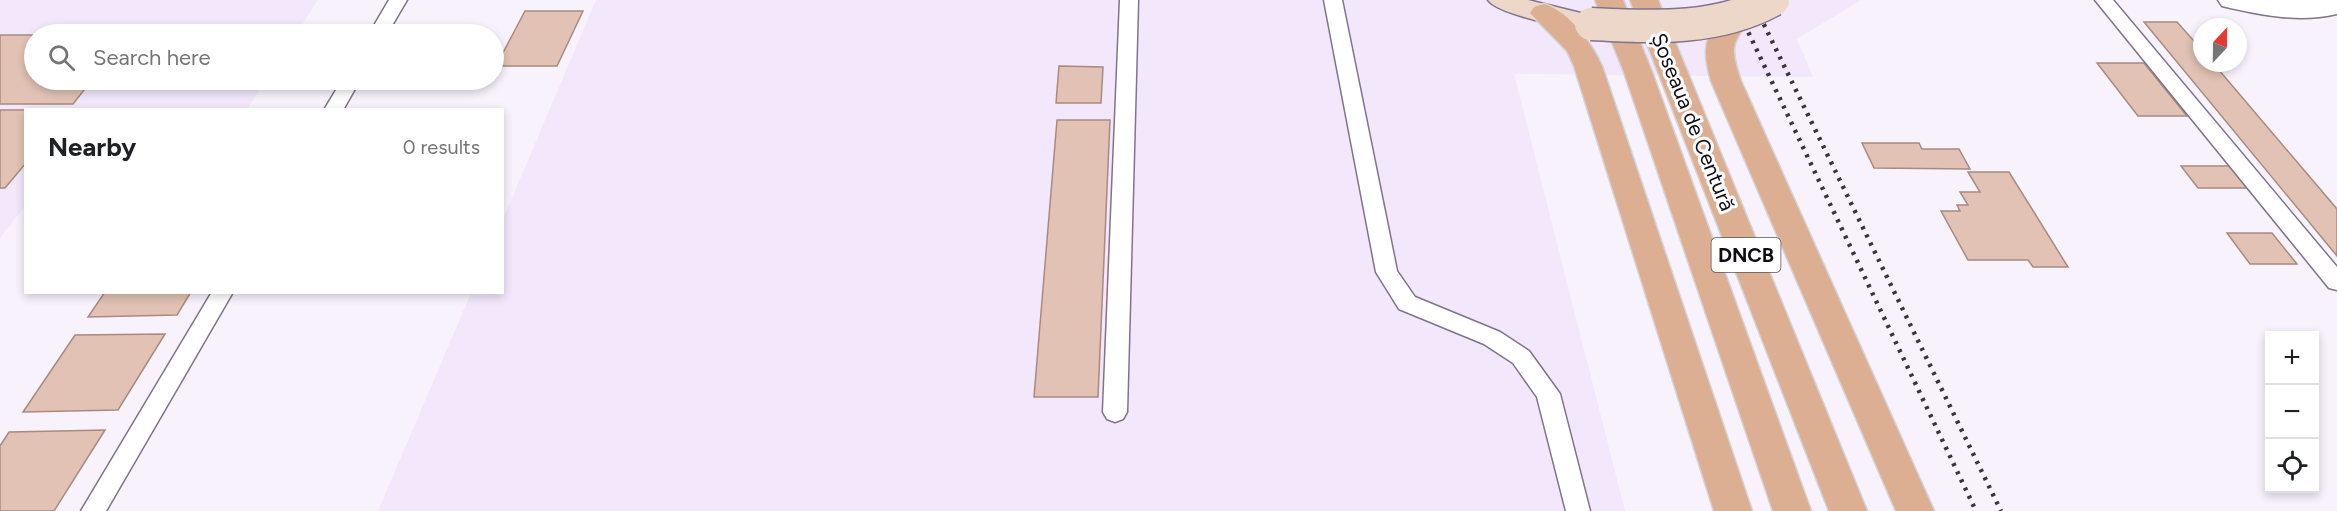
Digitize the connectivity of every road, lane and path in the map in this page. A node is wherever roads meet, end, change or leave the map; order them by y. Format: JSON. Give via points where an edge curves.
{"nodes":[{"id":1,"x":398,"y":0,"type":"edge"},
{"id":2,"x":1130,"y":0,"type":"edge"},
{"id":3,"x":1333,"y":0,"type":"edge"},
{"id":4,"x":1502,"y":0,"type":"edge"},
{"id":5,"x":1609,"y":0,"type":"edge"},
{"id":6,"x":1644,"y":0,"type":"edge"},
{"id":7,"x":1773,"y":0,"type":"edge"},
{"id":8,"x":2104,"y":0,"type":"edge"},
{"id":9,"x":2232,"y":0,"type":"edge"},
{"id":10,"x":2337,"y":6,"type":"edge"},
{"id":11,"x":1544,"y":13,"type":"junction"},
{"id":12,"x":1738,"y":15,"type":"junction"},
{"id":13,"x":384,"y":24,"type":"edge"},
{"id":14,"x":345,"y":90,"type":"edge"},
{"id":15,"x":334,"y":108,"type":"edge"},
{"id":16,"x":2337,"y":282,"type":"edge"},
{"id":17,"x":222,"y":294,"type":"edge"},
{"id":18,"x":1115,"y":412,"type":"dead end"},
{"id":19,"x":93,"y":511,"type":"edge"},
{"id":20,"x":1578,"y":511,"type":"edge"},
{"id":21,"x":1733,"y":511,"type":"edge"},
{"id":22,"x":1792,"y":511,"type":"edge"},
{"id":23,"x":1848,"y":511,"type":"edge"},
{"id":24,"x":1915,"y":511,"type":"edge"}],
"edges":[{"from":1,"to":13,"type":"lane"},
{"from":2,"to":18,"type":"lane"},
{"from":3,"to":20,"type":"lane","via":[[1387,272],[1407,303],[1492,338],[1521,357],[1548,394]]},
{"from":4,"to":11,"type":"main road"},
{"from":5,"to":22,"type":"main road","name":"Șoseaua de Centură","number":"DNCB","via":[[1638,72]]},
{"from":6,"to":23,"type":"main road","name":"Șoseaua de Centură","number":"DNCB"},
{"from":7,"to":12,"type":"main road","bridge":true},
{"from":8,"to":16,"type":"lane"},
{"from":9,"to":10,"type":"street","via":[[2283,9]]},
{"from":11,"to":12,"type":"main road","bridge":true,"via":[[1591,24],[1641,27],[1689,25]]},
{"from":11,"to":21,"type":"main road","via":[[1579,47],[1588,66]]},
{"from":12,"to":24,"type":"main road","via":[[1723,31],[1717,48],[1726,81]]},
{"from":14,"to":15,"type":"lane"},
{"from":17,"to":19,"type":"lane"}]}
